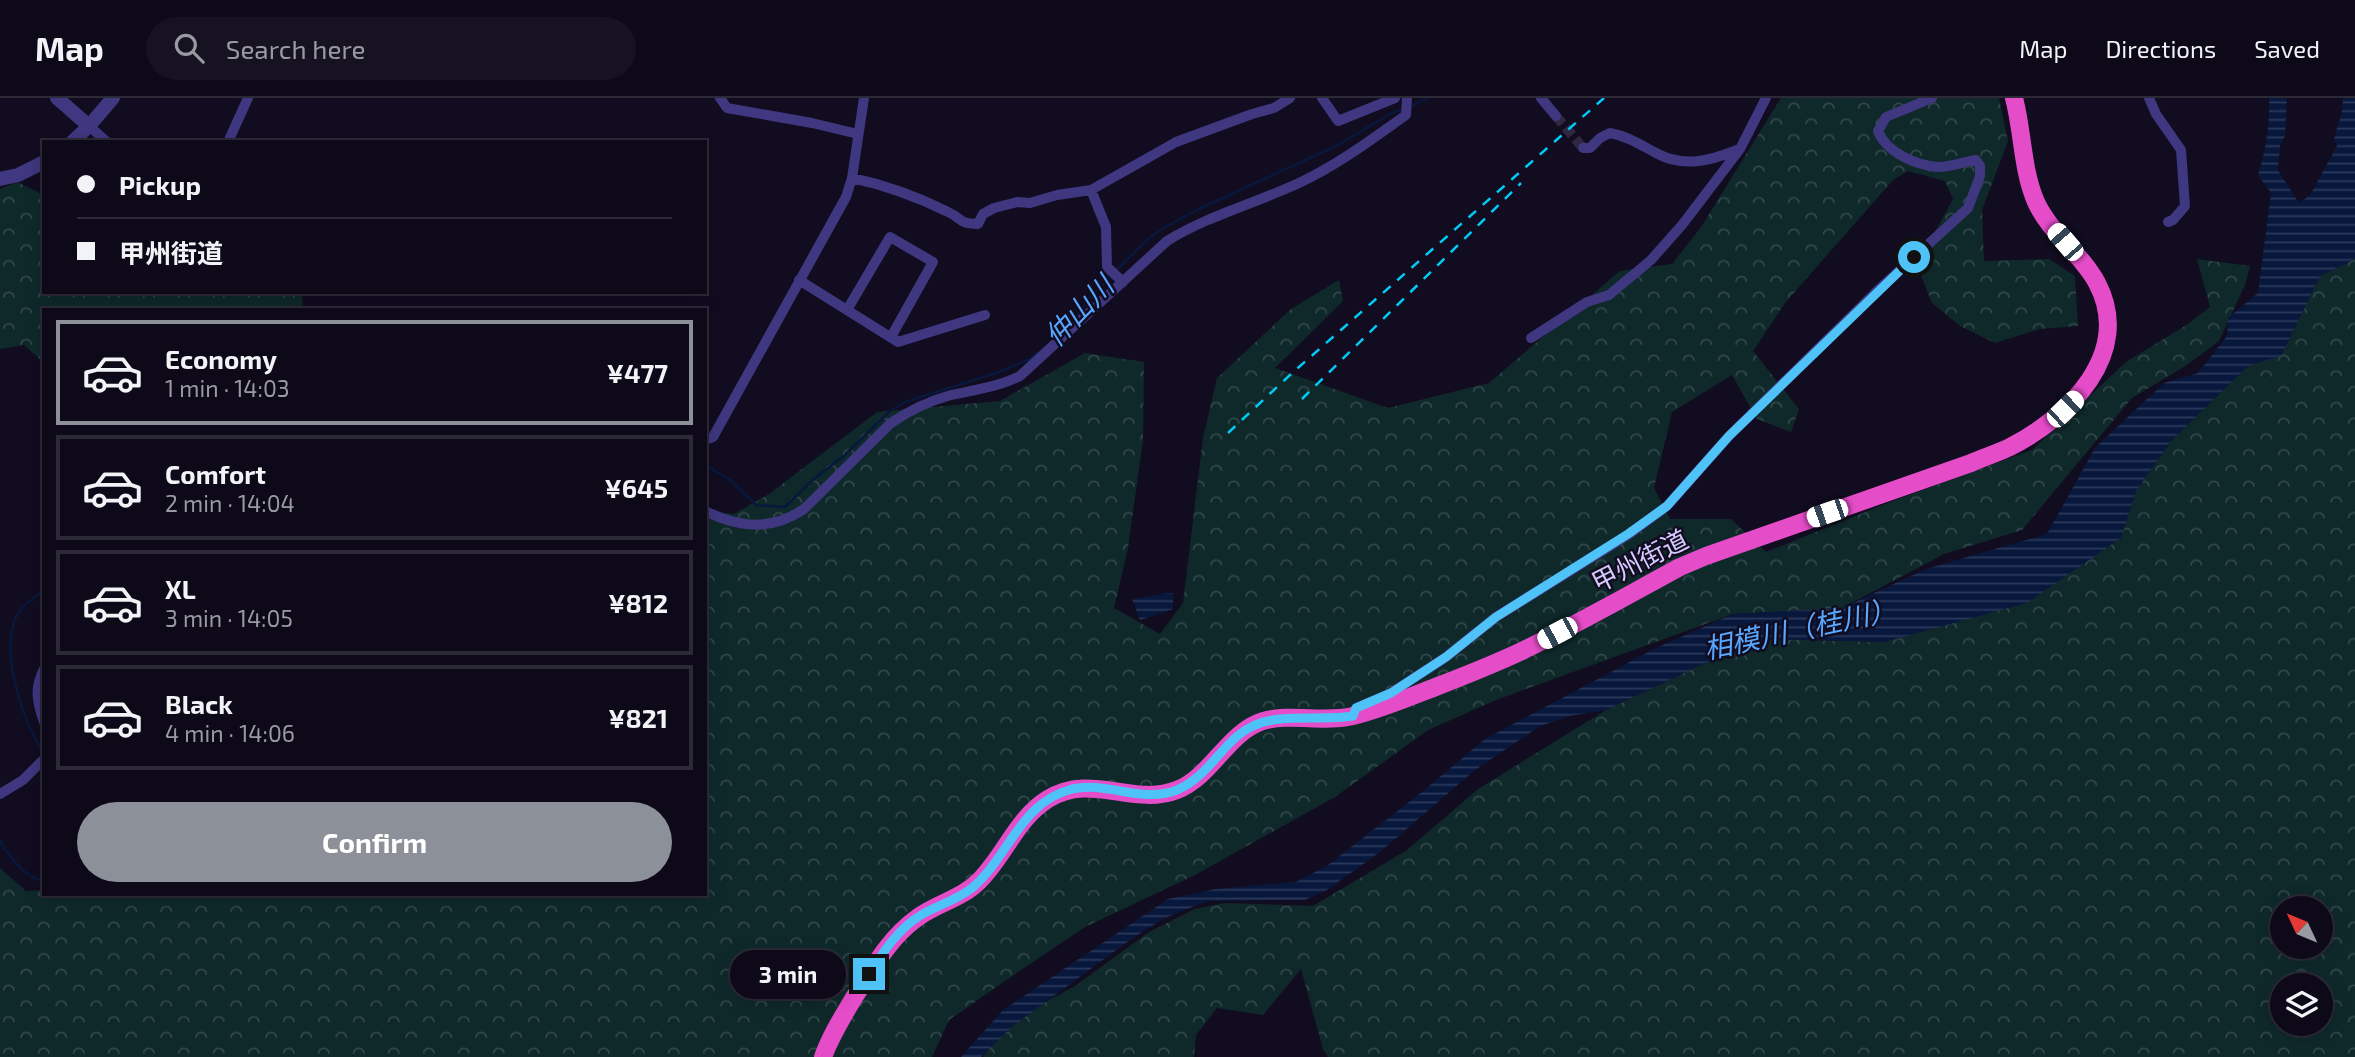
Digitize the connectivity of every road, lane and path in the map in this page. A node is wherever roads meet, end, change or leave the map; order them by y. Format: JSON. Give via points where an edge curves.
{"nodes":[{"id":1,"x":57,"y":98,"type":"edge"},
{"id":2,"x":113,"y":98,"type":"edge"},
{"id":3,"x":248,"y":98,"type":"edge"},
{"id":4,"x":720,"y":98,"type":"edge"},
{"id":5,"x":864,"y":98,"type":"edge"},
{"id":6,"x":1290,"y":98,"type":"edge"},
{"id":7,"x":1322,"y":98,"type":"edge"},
{"id":8,"x":1395,"y":98,"type":"edge"},
{"id":9,"x":1407,"y":98,"type":"edge"},
{"id":10,"x":1541,"y":98,"type":"edge"},
{"id":11,"x":1766,"y":98,"type":"edge"},
{"id":12,"x":1932,"y":98,"type":"edge"},
{"id":13,"x":2014,"y":98,"type":"edge"},
{"id":14,"x":2149,"y":98,"type":"edge"},
{"id":15,"x":1372,"y":102,"type":"edge"},
{"id":16,"x":1556,"y":116,"type":"tunnel mouth"},
{"id":17,"x":89,"y":126,"type":"junction"},
{"id":18,"x":858,"y":134,"type":"junction"},
{"id":19,"x":74,"y":140,"type":"edge"},
{"id":20,"x":105,"y":140,"type":"edge"},
{"id":21,"x":229,"y":140,"type":"edge"},
{"id":22,"x":1583,"y":148,"type":"dead end"},
{"id":23,"x":1740,"y":149,"type":"junction"},
{"id":24,"x":42,"y":163,"type":"edge"},
{"id":25,"x":852,"y":178,"type":"junction"},
{"id":26,"x":0,"y":179,"type":"edge"},
{"id":27,"x":1091,"y":190,"type":"junction"},
{"id":28,"x":2168,"y":222,"type":"dead end"},
{"id":29,"x":799,"y":280,"type":"junction"},
{"id":30,"x":1123,"y":282,"type":"junction"},
{"id":31,"x":847,"y":310,"type":"junction"},
{"id":32,"x":985,"y":315,"type":"dead end"},
{"id":33,"x":891,"y":337,"type":"junction"},
{"id":34,"x":1531,"y":338,"type":"dead end"},
{"id":35,"x":707,"y":439,"type":"edge"},
{"id":36,"x":707,"y":511,"type":"edge"},
{"id":37,"x":42,"y":674,"type":"edge"},
{"id":38,"x":42,"y":716,"type":"edge"},
{"id":39,"x":1353,"y":716,"type":"junction"},
{"id":40,"x":42,"y":761,"type":"edge"},
{"id":41,"x":0,"y":794,"type":"edge"},
{"id":42,"x":823,"y":1057,"type":"edge"}],
"edges":[{"from":1,"to":17,"type":"street"},
{"from":2,"to":17,"type":"street"},
{"from":3,"to":21,"type":"street"},
{"from":4,"to":18,"type":"street","via":[[726,108]]},
{"from":5,"to":18,"type":"street"},
{"from":6,"to":27,"type":"street","via":[[1176,142]]},
{"from":7,"to":15,"type":"street","via":[[1338,121]]},
{"from":8,"to":15,"type":"street"},
{"from":9,"to":30,"type":"street","via":[[1406,115],[1324,171],[1186,229]]},
{"from":10,"to":16,"type":"street"},
{"from":11,"to":23,"type":"street"},
{"from":12,"to":39,"type":"street","via":[[1886,117],[1878,131],[1882,142],[1913,161],[1938,167],[1976,160],[1980,176],[1968,208],[1729,436],[1667,506],[1496,617],[1391,693],[1356,708]]},
{"from":13,"to":39,"type":"highway","name":"甲州街道","via":[[2037,204],[2090,272],[2109,316],[2107,344],[2091,379],[2054,419],[2010,447],[1971,463],[1680,567],[1496,663]]},
{"from":14,"to":28,"type":"street","via":[[2181,150],[2185,206]]},
{"from":17,"to":19,"type":"street"},
{"from":17,"to":20,"type":"street"},
{"from":18,"to":25,"type":"street"},
{"from":22,"to":23,"type":"street","via":[[1590,149],[1610,133],[1677,161],[1706,161]]},
{"from":23,"to":34,"type":"street","via":[[1651,260],[1609,295],[1587,302]]},
{"from":24,"to":26,"type":"street"},
{"from":25,"to":27,"type":"street","via":[[939,208],[962,223],[978,224],[993,208]]},
{"from":25,"to":29,"type":"street"},
{"from":27,"to":30,"type":"street","via":[[1106,228],[1107,267]]},
{"from":29,"to":31,"type":"street"},
{"from":29,"to":35,"type":"street","via":[[713,436]]},
{"from":30,"to":36,"type":"street","via":[[1020,376],[925,404],[891,423],[788,520],[754,526],[727,522]]},
{"from":31,"to":33,"type":"street"},
{"from":31,"to":33,"type":"street","via":[[890,237],[933,262]]},
{"from":32,"to":33,"type":"street","via":[[898,342]]},
{"from":37,"to":38,"type":"street","via":[[36,699]]},
{"from":39,"to":42,"type":"highway","name":"甲州街道","via":[[1263,721],[1241,733],[1202,775],[1166,793],[1141,795],[1092,787],[1048,799],[1022,823],[972,888],[921,915],[897,935],[835,1029]]},
{"from":40,"to":41,"type":"street"}]}
